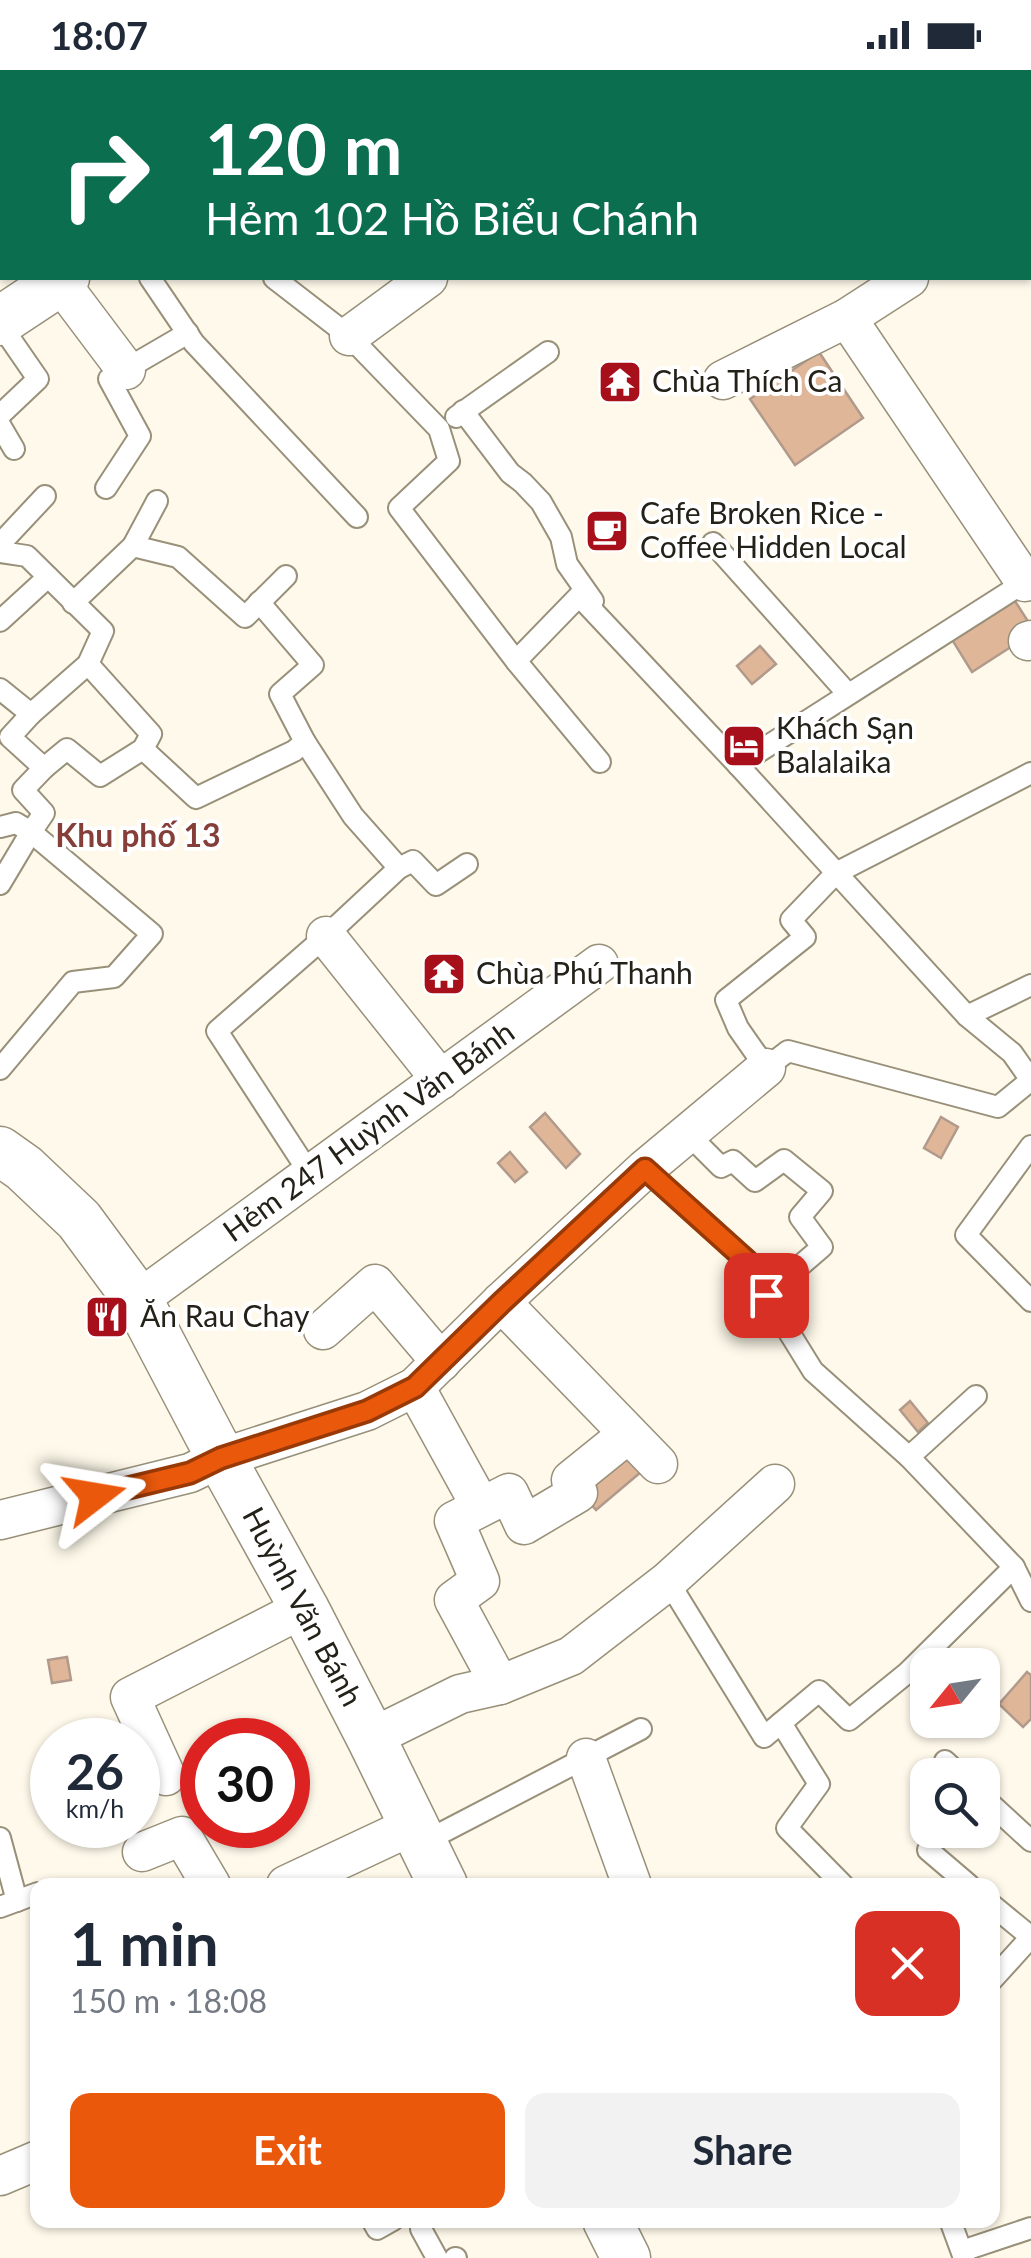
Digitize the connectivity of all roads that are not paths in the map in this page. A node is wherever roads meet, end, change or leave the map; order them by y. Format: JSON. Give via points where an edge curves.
{"nodes":[{"id":1,"x":151,"y":280,"type":"edge"},
{"id":2,"x":277,"y":280,"type":"edge"},
{"id":3,"x":425,"y":280,"type":"edge"},
{"id":4,"x":905,"y":280,"type":"edge"},
{"id":5,"x":49,"y":282,"type":"edge"},
{"id":6,"x":847,"y":318,"type":"junction"},
{"id":7,"x":0,"y":322,"type":"edge"},
{"id":8,"x":188,"y":334,"type":"junction"},
{"id":9,"x":348,"y":336,"type":"junction"},
{"id":10,"x":548,"y":352,"type":"dead end"},
{"id":11,"x":126,"y":370,"type":"junction"},
{"id":12,"x":723,"y":380,"type":"dead end"},
{"id":13,"x":463,"y":412,"type":"junction"},
{"id":14,"x":0,"y":415,"type":"edge"},
{"id":15,"x":0,"y":425,"type":"edge"},
{"id":16,"x":439,"y":429,"type":"junction"},
{"id":17,"x":14,"y":450,"type":"dead end"},
{"id":18,"x":106,"y":488,"type":"dead end"},
{"id":19,"x":45,"y":496,"type":"dead end"},
{"id":20,"x":156,"y":501,"type":"dead end"},
{"id":21,"x":357,"y":517,"type":"dead end"},
{"id":22,"x":713,"y":543,"type":"dead end"},
{"id":23,"x":0,"y":544,"type":"edge"},
{"id":24,"x":133,"y":546,"type":"junction"},
{"id":25,"x":0,"y":552,"type":"edge"},
{"id":26,"x":286,"y":576,"type":"dead end"},
{"id":27,"x":48,"y":577,"type":"junction"},
{"id":28,"x":1028,"y":585,"type":"edge"},
{"id":29,"x":74,"y":602,"type":"junction"},
{"id":30,"x":260,"y":602,"type":"junction"},
{"id":31,"x":0,"y":621,"type":"edge"},
{"id":32,"x":609,"y":628,"type":"junction"},
{"id":33,"x":516,"y":661,"type":"junction"},
{"id":34,"x":88,"y":664,"type":"junction"},
{"id":35,"x":0,"y":689,"type":"edge"},
{"id":36,"x":848,"y":694,"type":"junction"},
{"id":37,"x":31,"y":714,"type":"junction"},
{"id":38,"x":305,"y":742,"type":"junction"},
{"id":39,"x":142,"y":749,"type":"junction"},
{"id":40,"x":600,"y":762,"type":"dead end"},
{"id":41,"x":738,"y":765,"type":"junction"},
{"id":42,"x":44,"y":768,"type":"junction"},
{"id":43,"x":1031,"y":773,"type":"edge"},
{"id":44,"x":0,"y":827,"type":"edge"},
{"id":45,"x":31,"y":832,"type":"junction"},
{"id":46,"x":467,"y":864,"type":"dead end"},
{"id":47,"x":398,"y":868,"type":"junction"},
{"id":48,"x":836,"y":874,"type":"junction"},
{"id":49,"x":0,"y":884,"type":"edge"},
{"id":50,"x":326,"y":936,"type":"junction"},
{"id":51,"x":599,"y":964,"type":"dead end"},
{"id":52,"x":1031,"y":986,"type":"edge"},
{"id":53,"x":967,"y":1016,"type":"junction"},
{"id":54,"x":766,"y":1068,"type":"junction"},
{"id":55,"x":0,"y":1069,"type":"edge"},
{"id":56,"x":441,"y":1080,"type":"junction"},
{"id":57,"x":1031,"y":1080,"type":"edge"},
{"id":58,"x":688,"y":1134,"type":"junction"},
{"id":59,"x":1031,"y":1146,"type":"edge"},
{"id":60,"x":0,"y":1152,"type":"edge"},
{"id":61,"x":645,"y":1169,"type":"junction"},
{"id":62,"x":310,"y":1174,"type":"junction"},
{"id":63,"x":766,"y":1295,"type":"junction"},
{"id":64,"x":138,"y":1300,"type":"junction"},
{"id":65,"x":1031,"y":1300,"type":"edge"},
{"id":66,"x":502,"y":1302,"type":"junction"},
{"id":67,"x":323,"y":1330,"type":"dead end"},
{"id":68,"x":428,"y":1375,"type":"junction"},
{"id":69,"x":976,"y":1396,"type":"dead end"},
{"id":70,"x":628,"y":1434,"type":"junction"},
{"id":71,"x":909,"y":1457,"type":"junction"},
{"id":72,"x":221,"y":1458,"type":"junction"},
{"id":73,"x":658,"y":1464,"type":"dead end"},
{"id":74,"x":775,"y":1484,"type":"dead end"},
{"id":75,"x":480,"y":1506,"type":"junction"},
{"id":76,"x":0,"y":1520,"type":"edge"},
{"id":77,"x":1014,"y":1567,"type":"junction"},
{"id":78,"x":668,"y":1581,"type":"junction"},
{"id":79,"x":1031,"y":1601,"type":"edge"},
{"id":80,"x":304,"y":1608,"type":"junction"},
{"id":81,"x":500,"y":1685,"type":"junction"},
{"id":82,"x":780,"y":1723,"type":"junction"},
{"id":83,"x":641,"y":1729,"type":"dead end"},
{"id":84,"x":372,"y":1738,"type":"junction"},
{"id":85,"x":586,"y":1758,"type":"junction"},
{"id":86,"x":166,"y":1776,"type":"dead end"},
{"id":87,"x":1000,"y":1812,"type":"edge"},
{"id":88,"x":418,"y":1834,"type":"junction"},
{"id":89,"x":0,"y":1838,"type":"edge"},
{"id":90,"x":1031,"y":1840,"type":"edge"},
{"id":91,"x":928,"y":1850,"type":"dead end"},
{"id":92,"x":142,"y":1852,"type":"dead end"},
{"id":93,"x":208,"y":1878,"type":"edge"},
{"id":94,"x":304,"y":1878,"type":"edge"},
{"id":95,"x":440,"y":1878,"type":"edge"},
{"id":96,"x":629,"y":1878,"type":"edge"},
{"id":97,"x":836,"y":1878,"type":"edge"},
{"id":98,"x":961,"y":1878,"type":"edge"},
{"id":99,"x":18,"y":1900,"type":"edge"},
{"id":100,"x":1000,"y":1912,"type":"edge"},
{"id":101,"x":1031,"y":1937,"type":"edge"},
{"id":102,"x":1000,"y":1971,"type":"edge"},
{"id":103,"x":30,"y":2163,"type":"edge"},
{"id":104,"x":0,"y":2176,"type":"edge"},
{"id":105,"x":953,"y":2228,"type":"edge"},
{"id":106,"x":1031,"y":2228,"type":"edge"},
{"id":107,"x":422,"y":2229,"type":"dead end"},
{"id":108,"x":963,"y":2254,"type":"edge"},
{"id":109,"x":437,"y":2258,"type":"edge"}],
"edges":[{"from":1,"to":8,"type":"lane"},
{"from":2,"to":9,"type":"lane"},
{"from":3,"to":9,"type":"street"},
{"from":4,"to":6,"type":"street"},
{"from":5,"to":7,"type":"street"},
{"from":5,"to":11,"type":"street"},
{"from":6,"to":12,"type":"street"},
{"from":6,"to":28,"type":"street"},
{"from":7,"to":14,"type":"lane","via":[[38,379]]},
{"from":8,"to":11,"type":"lane"},
{"from":8,"to":21,"type":"lane"},
{"from":9,"to":16,"type":"lane"},
{"from":10,"to":13,"type":"lane"},
{"from":11,"to":18,"type":"lane","via":[[109,379],[140,436]]},
{"from":13,"to":16,"type":"lane"},
{"from":13,"to":32,"type":"lane","via":[[540,502],[567,564]]},
{"from":15,"to":17,"type":"lane"},
{"from":16,"to":33,"type":"lane","via":[[449,461],[399,508]]},
{"from":19,"to":23,"type":"lane"},
{"from":20,"to":24,"type":"lane"},
{"from":22,"to":36,"type":"lane"},
{"from":24,"to":29,"type":"lane"},
{"from":24,"to":30,"type":"lane","via":[[178,557],[245,617]]},
{"from":25,"to":27,"type":"lane","via":[[27,556]]},
{"from":26,"to":30,"type":"lane"},
{"from":27,"to":29,"type":"lane"},
{"from":27,"to":31,"type":"lane"},
{"from":28,"to":36,"type":"lane"},
{"from":29,"to":34,"type":"lane","via":[[103,632]]},
{"from":30,"to":38,"type":"lane","via":[[313,665],[280,694]]},
{"from":32,"to":33,"type":"lane","via":[[580,596]]},
{"from":32,"to":41,"type":"lane"},
{"from":33,"to":40,"type":"lane"},
{"from":34,"to":37,"type":"lane"},
{"from":34,"to":39,"type":"lane","via":[[151,734]]},
{"from":35,"to":37,"type":"lane"},
{"from":36,"to":41,"type":"lane"},
{"from":37,"to":42,"type":"lane","via":[[10,736]]},
{"from":38,"to":39,"type":"lane","via":[[196,798]]},
{"from":38,"to":47,"type":"lane","via":[[353,816]]},
{"from":39,"to":42,"type":"lane","via":[[100,776],[67,750]]},
{"from":41,"to":48,"type":"lane"},
{"from":42,"to":45,"type":"lane","via":[[23,790],[44,813]]},
{"from":43,"to":48,"type":"lane"},
{"from":44,"to":45,"type":"lane","via":[[16,824]]},
{"from":45,"to":49,"type":"lane"},
{"from":45,"to":55,"type":"lane","via":[[152,934],[114,977],[72,982]]},
{"from":46,"to":47,"type":"lane","via":[[436,884],[413,861]]},
{"from":47,"to":50,"type":"lane"},
{"from":48,"to":53,"type":"lane"},
{"from":48,"to":54,"type":"lane","via":[[791,920],[805,938],[726,1000]]},
{"from":50,"to":56,"type":"street"},
{"from":50,"to":62,"type":"lane","via":[[217,1031]]},
{"from":51,"to":56,"type":"street","name":"Hẻm 247 Huỳnh Văn Bánh"},
{"from":52,"to":53,"type":"lane"},
{"from":53,"to":57,"type":"lane","via":[[1012,1053]]},
{"from":54,"to":57,"type":"lane","via":[[788,1050],[998,1107]]},
{"from":54,"to":58,"type":"street"},
{"from":56,"to":62,"type":"street","name":"Hẻm 247 Huỳnh Văn Bánh"},
{"from":58,"to":61,"type":"street"},
{"from":58,"to":63,"type":"lane","via":[[721,1166],[734,1160],[754,1181],[784,1160],[822,1191],[800,1217],[822,1247]]},
{"from":59,"to":65,"type":"lane","via":[[966,1235]]},
{"from":60,"to":64,"type":"street","name":"Huỳnh Văn Bánh","via":[[79,1220]]},
{"from":61,"to":63,"type":"lane","via":[[756,1269]]},
{"from":61,"to":66,"type":"street"},
{"from":62,"to":64,"type":"street","name":"Hẻm 247 Huỳnh Văn Bánh"},
{"from":63,"to":71,"type":"lane","via":[[813,1371]]},
{"from":64,"to":72,"type":"street","name":"Huỳnh Văn Bánh"},
{"from":66,"to":68,"type":"street"},
{"from":66,"to":70,"type":"street"},
{"from":67,"to":68,"type":"street","via":[[375,1284]]},
{"from":68,"to":72,"type":"street","via":[[367,1411]]},
{"from":68,"to":75,"type":"street"},
{"from":69,"to":71,"type":"lane"},
{"from":70,"to":73,"type":"street"},
{"from":70,"to":75,"type":"street","via":[[570,1480],[578,1494],[524,1525],[509,1493]]},
{"from":71,"to":77,"type":"lane"},
{"from":72,"to":76,"type":"street","via":[[190,1473]]},
{"from":72,"to":80,"type":"street","name":"Huỳnh Văn Bánh"},
{"from":74,"to":78,"type":"street"},
{"from":75,"to":81,"type":"street","via":[[454,1521],[480,1581],[454,1600]]},
{"from":77,"to":79,"type":"lane"},
{"from":77,"to":82,"type":"lane","via":[[850,1720],[819,1691]]},
{"from":78,"to":81,"type":"street","via":[[571,1656]]},
{"from":78,"to":82,"type":"lane","via":[[764,1737]]},
{"from":80,"to":84,"type":"street","name":"Huỳnh Văn Bánh"},
{"from":80,"to":86,"type":"street","via":[[130,1697]]},
{"from":81,"to":84,"type":"street","via":[[460,1694]]},
{"from":82,"to":97,"type":"lane","via":[[819,1784],[787,1828]]},
{"from":83,"to":85,"type":"lane"},
{"from":84,"to":88,"type":"street","name":"Huỳnh Văn Bánh"},
{"from":85,"to":88,"type":"lane"},
{"from":85,"to":96,"type":"street"},
{"from":87,"to":90,"type":"lane"},
{"from":88,"to":94,"type":"street"},
{"from":88,"to":95,"type":"street","name":"Huỳnh Văn Bánh"},
{"from":89,"to":99,"type":"lane"},
{"from":91,"to":98,"type":"lane"},
{"from":92,"to":93,"type":"street","via":[[182,1836]]},
{"from":100,"to":101,"type":"lane"},
{"from":101,"to":102,"type":"lane"},
{"from":103,"to":104,"type":"street"},
{"from":105,"to":108,"type":"lane"},
{"from":106,"to":108,"type":"lane"},
{"from":107,"to":109,"type":"lane"}]}
